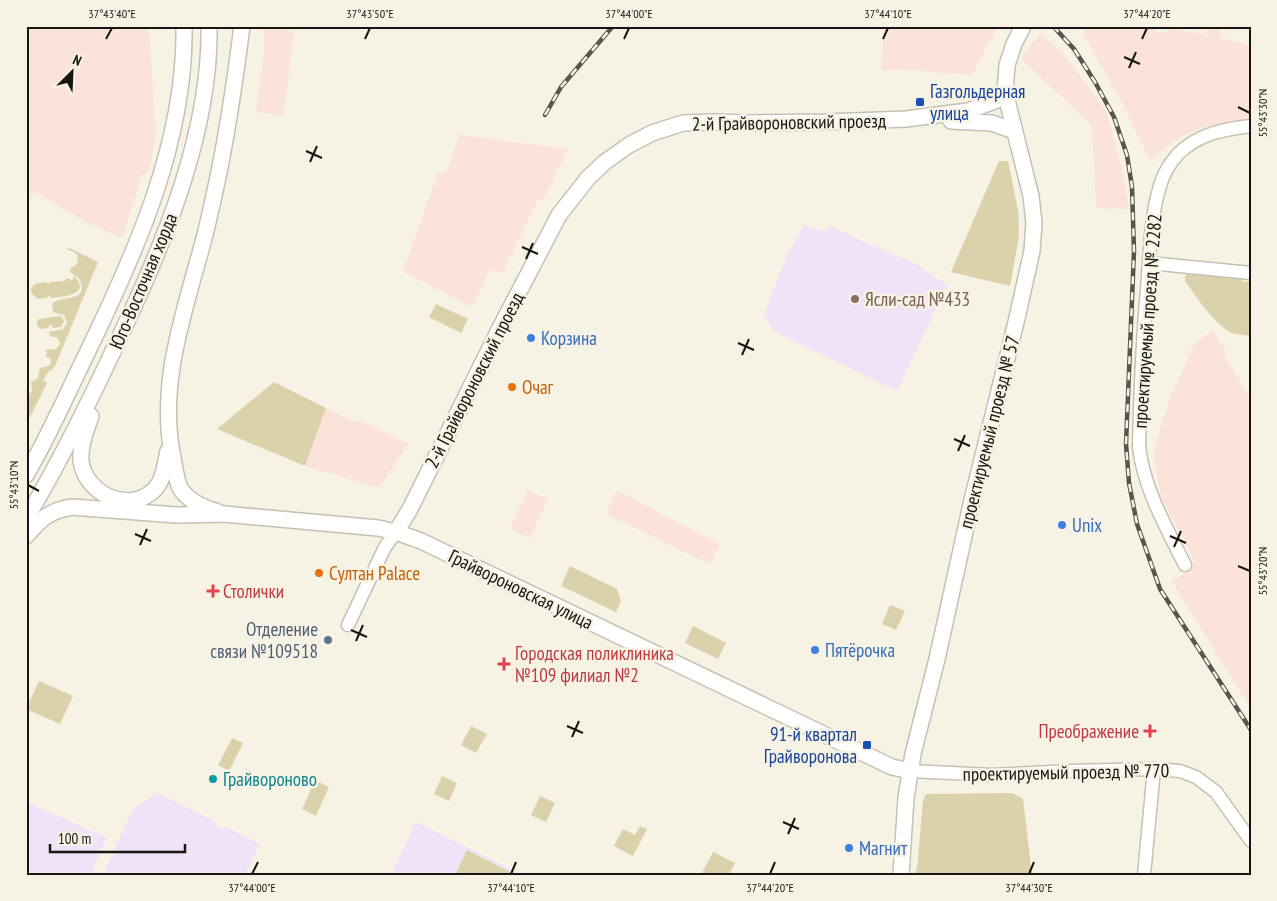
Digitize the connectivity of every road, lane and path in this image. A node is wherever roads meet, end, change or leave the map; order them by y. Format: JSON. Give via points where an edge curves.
{"nodes":[{"id":1,"x":184,"y":26,"type":"edge"},
{"id":2,"x":209,"y":26,"type":"edge"},
{"id":3,"x":242,"y":26,"type":"edge"},
{"id":4,"x":1023,"y":26,"type":"edge"},
{"id":5,"x":1005,"y":92,"type":"junction"},
{"id":6,"x":917,"y":118,"type":"junction"},
{"id":7,"x":1251,"y":126,"type":"edge"},
{"id":8,"x":1014,"y":130,"type":"junction"},
{"id":9,"x":1149,"y":263,"type":"junction"},
{"id":10,"x":1251,"y":273,"type":"edge"},
{"id":11,"x":119,"y":339,"type":"junction"},
{"id":12,"x":72,"y":386,"type":"junction"},
{"id":13,"x":170,"y":442,"type":"junction"},
{"id":14,"x":26,"y":455,"type":"edge"},
{"id":15,"x":26,"y":475,"type":"edge"},
{"id":16,"x":224,"y":514,"type":"junction"},
{"id":17,"x":26,"y":519,"type":"edge"},
{"id":18,"x":396,"y":532,"type":"junction"},
{"id":19,"x":26,"y":536,"type":"edge"},
{"id":20,"x":1185,"y":564,"type":"dead end"},
{"id":21,"x":348,"y":625,"type":"dead end"},
{"id":22,"x":1154,"y":769,"type":"junction"},
{"id":23,"x":910,"y":771,"type":"junction"},
{"id":24,"x":1251,"y":841,"type":"edge"},
{"id":25,"x":902,"y":875,"type":"edge"},
{"id":26,"x":1144,"y":875,"type":"edge"}],
"edges":[{"from":1,"to":12,"type":"main road","name":"Юго-Восточная хорда","via":[[182,79],[175,118],[151,206]]},
{"from":2,"to":11,"type":"main road","name":"Юго-Восточная хорда","via":[[210,42],[200,114],[182,184],[166,234]]},
{"from":3,"to":13,"type":"main road","via":[[220,167],[175,349],[167,406]]},
{"from":4,"to":5,"type":"main road","via":[[1008,64]]},
{"from":5,"to":6,"type":"main road","name":"2-й Грайвороновский проезд","via":[[996,100],[968,111]]},
{"from":5,"to":8,"type":"main road","name":"проектируемый проезд № 57"},
{"from":6,"to":8,"type":"main road","via":[[986,122]]},
{"from":6,"to":18,"type":"main road","name":"2-й Грайвороновский проезд","via":[[683,123],[652,133],[606,162],[588,178],[559,215]]},
{"from":7,"to":9,"type":"street","name":"проектируемый проезд № 2282","via":[[1203,136],[1189,144],[1168,167],[1157,197]]},
{"from":8,"to":23,"type":"main road","name":"проектируемый проезд № 57","via":[[1031,196],[1034,223],[1032,251]]},
{"from":9,"to":10,"type":"street"},
{"from":9,"to":20,"type":"street","name":"проектируемый проезд № 2282","via":[[1140,453],[1155,503]]},
{"from":11,"to":13,"type":"main road","via":[[85,433],[81,462],[86,476],[94,488],[114,499],[124,501],[145,496],[160,481]]},
{"from":11,"to":17,"type":"main road","name":"Юго-Восточная хорда","via":[[59,463]]},
{"from":12,"to":14,"type":"main road"},
{"from":12,"to":15,"type":"main road","name":"Юго-Восточная хорда"},
{"from":13,"to":16,"type":"main road","via":[[180,487],[195,502]]},
{"from":16,"to":18,"type":"main road","name":"Грайвороновская улица"},
{"from":16,"to":19,"type":"main road","via":[[176,515],[72,507],[46,516]]},
{"from":18,"to":21,"type":"street","via":[[385,547]]},
{"from":18,"to":23,"type":"main road","name":"Грайвороновская улица","via":[[497,577],[892,767]]},
{"from":22,"to":23,"type":"street","name":"проектируемый проезд № 770","via":[[992,775]]},
{"from":22,"to":24,"type":"street","name":"проектируемый проезд № 770","via":[[1180,771],[1196,777],[1216,792]]},
{"from":22,"to":26,"type":"street"},
{"from":23,"to":25,"type":"main road","name":"проектируемый проезд № 57"}]}
